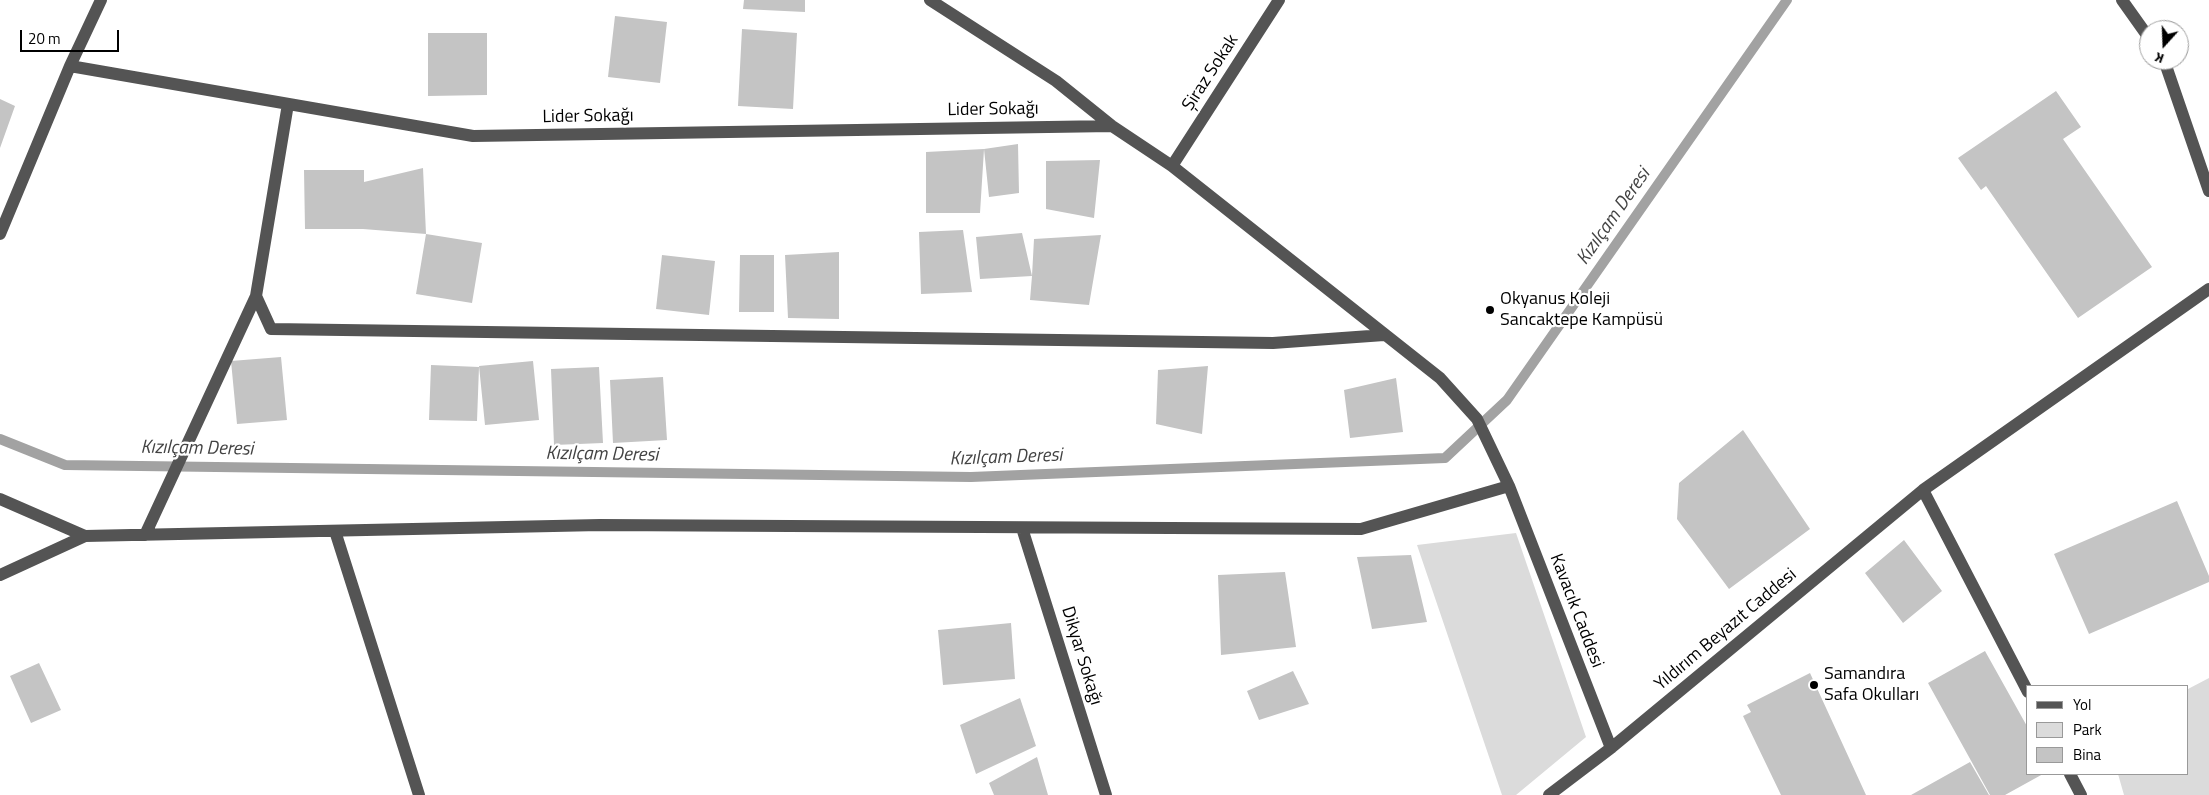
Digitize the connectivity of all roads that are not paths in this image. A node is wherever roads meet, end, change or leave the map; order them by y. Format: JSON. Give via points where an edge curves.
{"nodes":[{"id":1,"x":101,"y":0,"type":"edge"},
{"id":2,"x":930,"y":0,"type":"edge"},
{"id":3,"x":1280,"y":0,"type":"edge"},
{"id":4,"x":2122,"y":0,"type":"edge"},
{"id":5,"x":2139,"y":24,"type":"edge"},
{"id":6,"x":70,"y":66,"type":"junction"},
{"id":7,"x":2167,"y":70,"type":"edge"},
{"id":8,"x":288,"y":104,"type":"junction"},
{"id":9,"x":1112,"y":126,"type":"junction"},
{"id":10,"x":1172,"y":166,"type":"junction"},
{"id":11,"x":2209,"y":191,"type":"edge"},
{"id":12,"x":0,"y":234,"type":"edge"},
{"id":13,"x":2209,"y":289,"type":"edge"},
{"id":14,"x":256,"y":296,"type":"junction"},
{"id":15,"x":1384,"y":335,"type":"junction"},
{"id":16,"x":1509,"y":486,"type":"junction"},
{"id":17,"x":1923,"y":490,"type":"junction"},
{"id":18,"x":0,"y":500,"type":"edge"},
{"id":19,"x":1022,"y":528,"type":"junction"},
{"id":20,"x":335,"y":531,"type":"junction"},
{"id":21,"x":145,"y":535,"type":"junction"},
{"id":22,"x":85,"y":536,"type":"junction"},
{"id":23,"x":0,"y":575,"type":"edge"},
{"id":24,"x":2026,"y":688,"type":"edge"},
{"id":25,"x":1611,"y":748,"type":"junction"},
{"id":26,"x":2071,"y":775,"type":"edge"},
{"id":27,"x":419,"y":795,"type":"edge"},
{"id":28,"x":1106,"y":795,"type":"edge"},
{"id":29,"x":1549,"y":795,"type":"edge"},
{"id":30,"x":2081,"y":795,"type":"edge"}],
"edges":[{"from":1,"to":6,"type":"street"},
{"from":2,"to":9,"type":"street","name":"Kavacık Caddesi","via":[[1056,81]]},
{"from":3,"to":10,"type":"street","name":"Şiraz Sokak"},
{"from":4,"to":5,"type":"street"},
{"from":6,"to":8,"type":"street","name":"Lider Sokağı"},
{"from":6,"to":12,"type":"street"},
{"from":7,"to":11,"type":"street"},
{"from":8,"to":9,"type":"street","name":"Lider Sokağı","via":[[474,136]]},
{"from":8,"to":14,"type":"street"},
{"from":9,"to":10,"type":"street","name":"Kavacık Caddesi"},
{"from":10,"to":15,"type":"street","name":"Kavacık Caddesi"},
{"from":13,"to":17,"type":"street","name":"Yıldırım Beyazıt Caddesi"},
{"from":14,"to":15,"type":"street","via":[[271,329],[1273,343]]},
{"from":14,"to":21,"type":"street"},
{"from":15,"to":16,"type":"street","name":"Kavacık Caddesi","via":[[1440,378],[1477,419]]},
{"from":16,"to":19,"type":"street","via":[[1361,529]]},
{"from":16,"to":25,"type":"street","name":"Kavacık Caddesi"},
{"from":17,"to":24,"type":"street"},
{"from":17,"to":25,"type":"street","name":"Yıldırım Beyazıt Caddesi"},
{"from":18,"to":22,"type":"street"},
{"from":19,"to":20,"type":"street","via":[[600,525]]},
{"from":19,"to":28,"type":"street","name":"Dikyar Sokağı"},
{"from":20,"to":21,"type":"street"},
{"from":20,"to":27,"type":"street"},
{"from":21,"to":22,"type":"street"},
{"from":22,"to":23,"type":"street"},
{"from":25,"to":29,"type":"street","name":"Yıldırım Beyazıt Caddesi"},
{"from":26,"to":30,"type":"street"}]}
